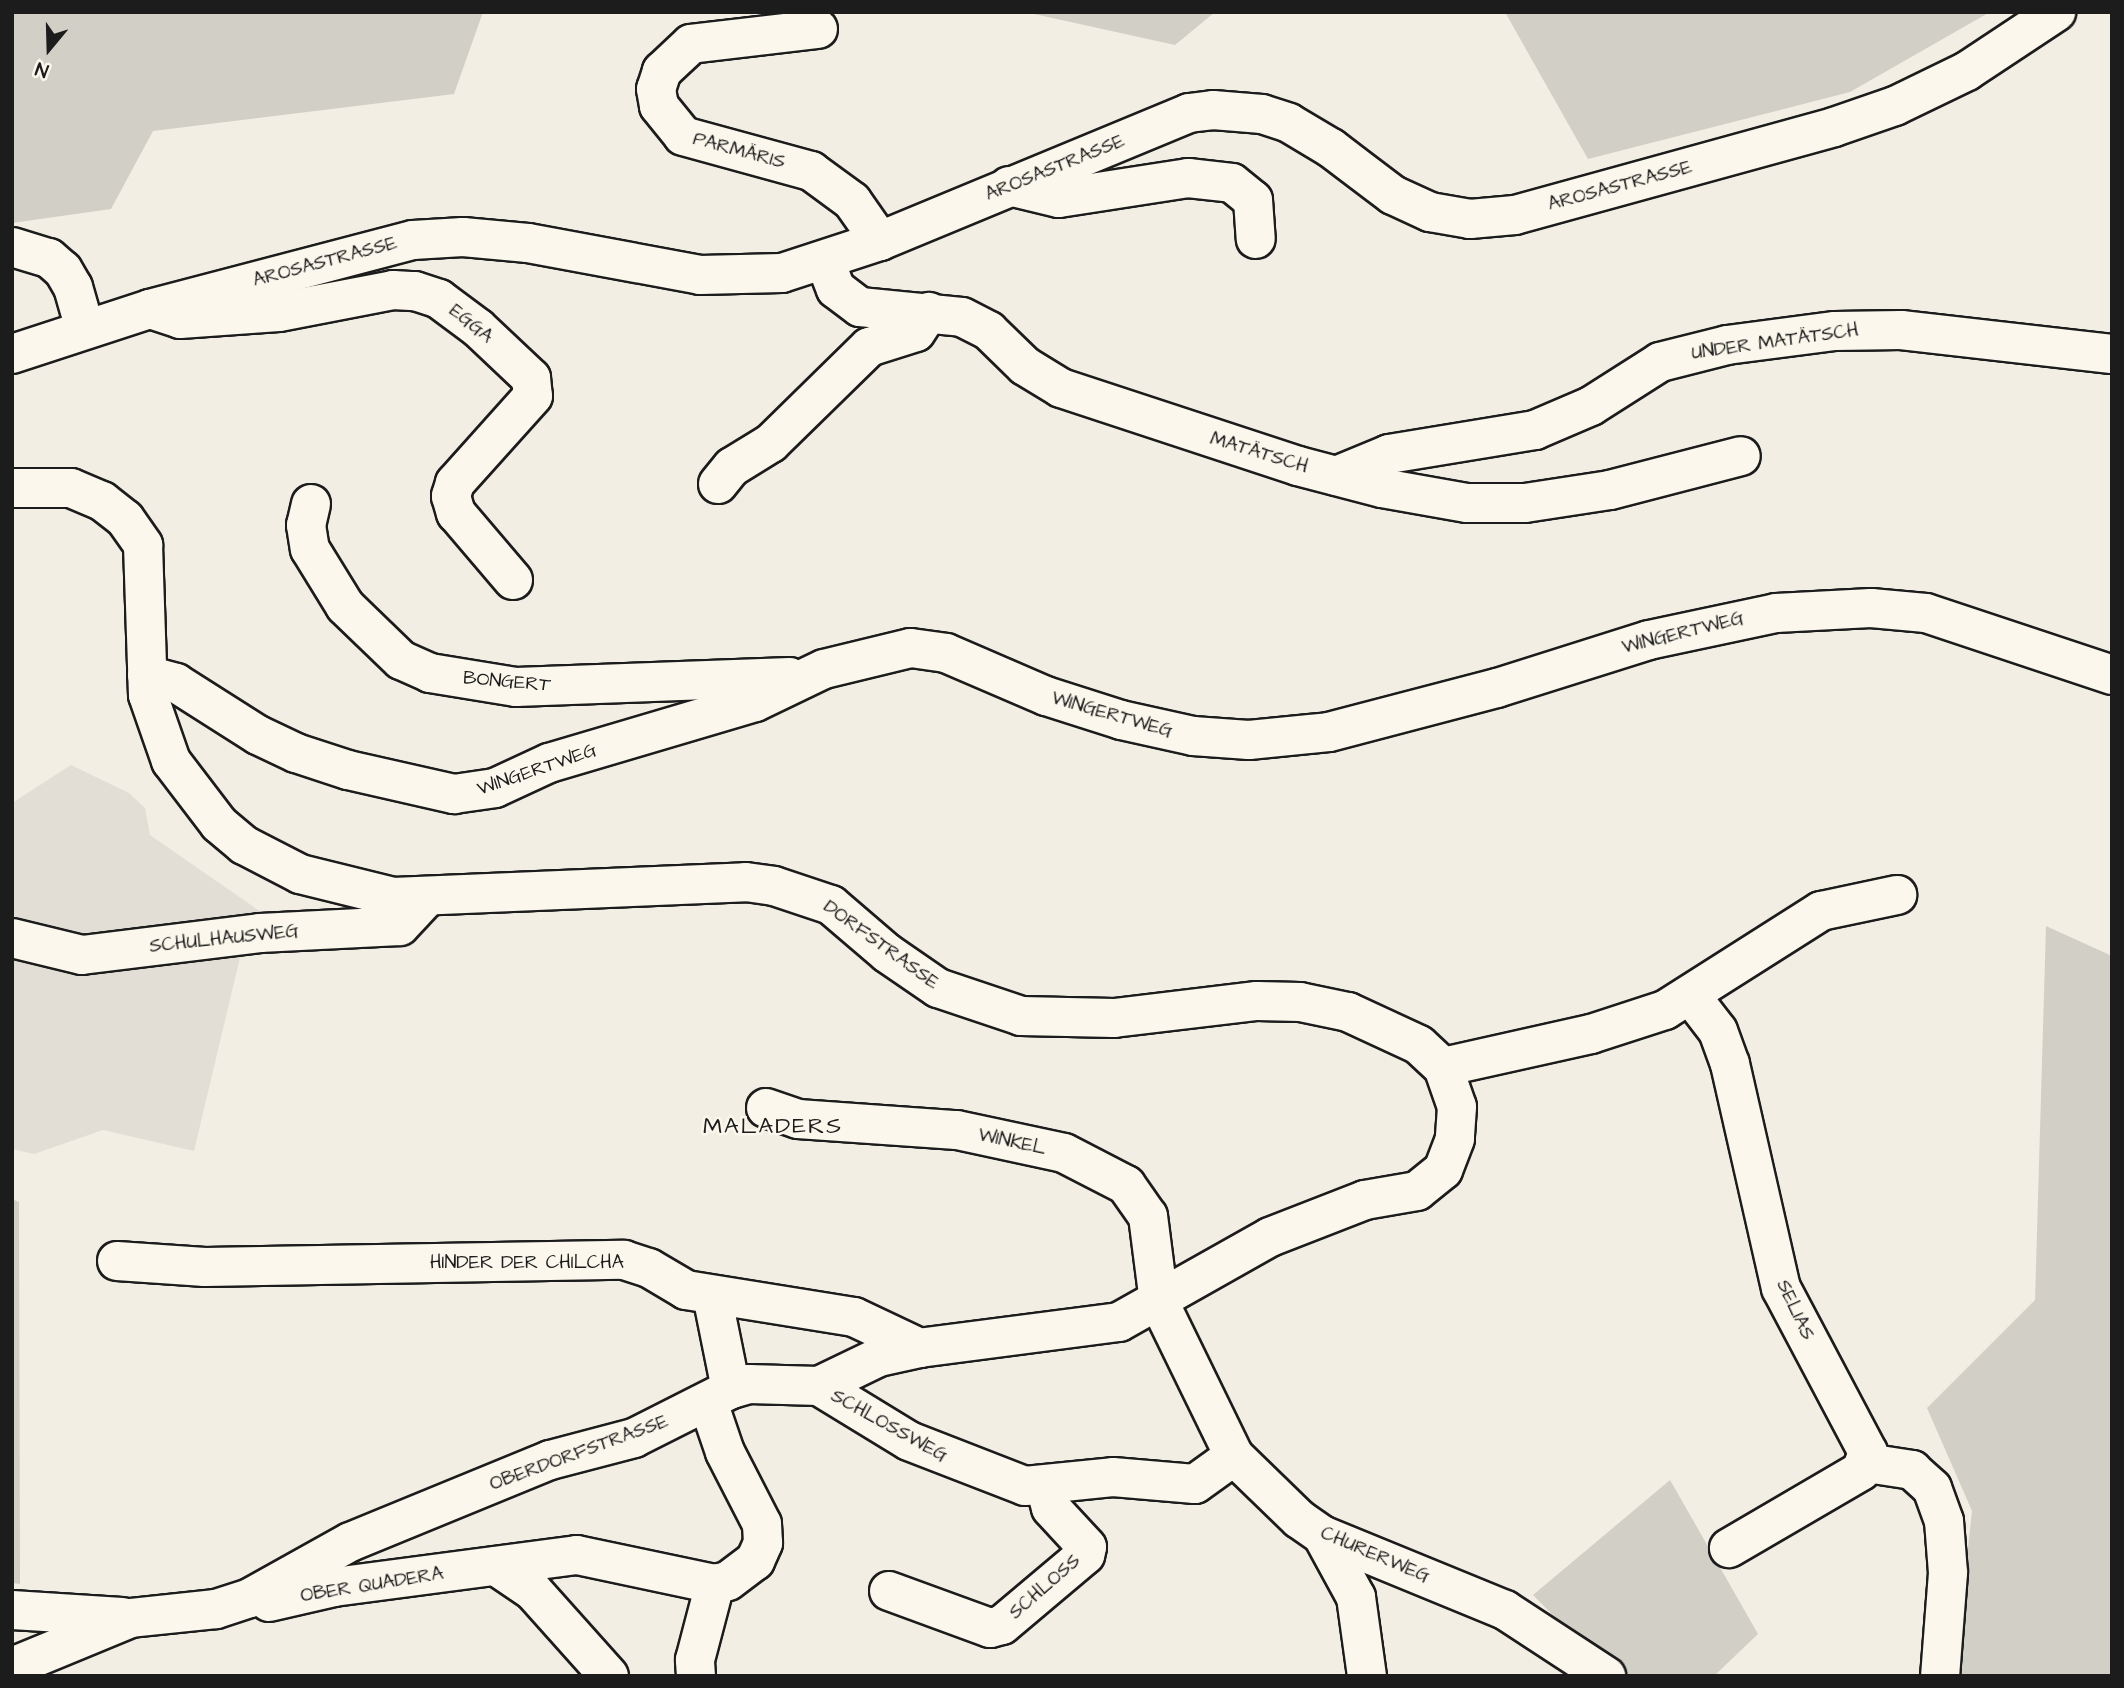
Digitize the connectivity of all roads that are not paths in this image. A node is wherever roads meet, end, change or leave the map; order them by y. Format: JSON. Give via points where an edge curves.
{"nodes":[{"id":1,"x":2056,"y":12,"type":"edge"},
{"id":2,"x":818,"y":29,"type":"dead end"},
{"id":3,"x":1009,"y":186,"type":"junction"},
{"id":4,"x":1256,"y":239,"type":"dead end"},
{"id":5,"x":880,"y":241,"type":"junction"},
{"id":6,"x":12,"y":247,"type":"edge"},
{"id":7,"x":825,"y":261,"type":"junction"},
{"id":8,"x":150,"y":309,"type":"junction"},
{"id":9,"x":929,"y":312,"type":"junction"},
{"id":10,"x":85,"y":329,"type":"junction"},
{"id":11,"x":12,"y":354,"type":"edge"},
{"id":12,"x":2112,"y":355,"type":"edge"},
{"id":13,"x":1741,"y":456,"type":"dead end"},
{"id":14,"x":1336,"y":476,"type":"junction"},
{"id":15,"x":718,"y":484,"type":"dead end"},
{"id":16,"x":12,"y":488,"type":"edge"},
{"id":17,"x":311,"y":504,"type":"dead end"},
{"id":18,"x":513,"y":580,"type":"dead end"},
{"id":19,"x":147,"y":675,"type":"junction"},
{"id":20,"x":2112,"y":675,"type":"edge"},
{"id":21,"x":806,"y":676,"type":"junction"},
{"id":22,"x":1897,"y":895,"type":"dead end"},
{"id":23,"x":426,"y":898,"type":"junction"},
{"id":24,"x":12,"y":938,"type":"edge"},
{"id":25,"x":1691,"y":996,"type":"junction"},
{"id":26,"x":1443,"y":1067,"type":"junction"},
{"id":27,"x":766,"y":1108,"type":"dead end"},
{"id":28,"x":117,"y":1261,"type":"dead end"},
{"id":29,"x":712,"y":1295,"type":"junction"},
{"id":30,"x":1160,"y":1302,"type":"junction"},
{"id":31,"x":920,"y":1348,"type":"junction"},
{"id":32,"x":818,"y":1387,"type":"junction"},
{"id":33,"x":720,"y":1395,"type":"junction"},
{"id":34,"x":1234,"y":1456,"type":"junction"},
{"id":35,"x":1867,"y":1463,"type":"junction"},
{"id":36,"x":1045,"y":1486,"type":"junction"},
{"id":37,"x":1322,"y":1535,"type":"junction"},
{"id":38,"x":1729,"y":1548,"type":"dead end"},
{"id":39,"x":496,"y":1566,"type":"junction"},
{"id":40,"x":715,"y":1584,"type":"junction"},
{"id":41,"x":889,"y":1591,"type":"dead end"},
{"id":42,"x":250,"y":1598,"type":"junction"},
{"id":43,"x":12,"y":1611,"type":"edge"},
{"id":44,"x":131,"y":1618,"type":"junction"},
{"id":45,"x":12,"y":1667,"type":"edge"},
{"id":46,"x":609,"y":1676,"type":"edge"},
{"id":47,"x":696,"y":1676,"type":"edge"},
{"id":48,"x":1367,"y":1676,"type":"edge"},
{"id":49,"x":1606,"y":1676,"type":"edge"},
{"id":50,"x":1940,"y":1676,"type":"edge"}],
"edges":[{"from":1,"to":3,"type":"street","name":"AROSASTRASSE","via":[[1967,71],[1883,110],[1515,215],[1470,219],[1420,208],[1379,186],[1311,134],[1280,120],[1236,110],[1189,113]]},
{"from":2,"to":5,"type":"street","name":"PARMÄRIS","via":[[691,44],[662,71],[656,89],[659,106],[683,136],[811,171],[852,201]]},
{"from":3,"to":4,"type":"street","via":[[1059,198],[1188,178],[1232,183],[1253,200]]},
{"from":3,"to":5,"type":"street","name":"AROSASTRASSE"},
{"from":5,"to":7,"type":"street","name":"AROSASTRASSE"},
{"from":6,"to":10,"type":"street","via":[[49,258],[63,270]]},
{"from":7,"to":8,"type":"street","name":"AROSASTRASSE","via":[[782,273],[729,277],[528,243],[436,238],[386,244]]},
{"from":7,"to":9,"type":"street","name":"MATÄTSCH","via":[[836,289],[860,307]]},
{"from":8,"to":10,"type":"street","name":"AROSASTRASSE"},
{"from":8,"to":18,"type":"street","name":"EGGA","via":[[180,319],[279,312],[393,290],[439,299],[459,313],[531,378],[533,396],[526,408],[455,482],[451,496],[456,513]]},
{"from":9,"to":14,"type":"street","name":"MATÄTSCH","via":[[962,317],[981,326],[1025,366],[1074,393]]},
{"from":9,"to":15,"type":"street","via":[[916,332],[869,347],[771,443],[732,467]]},
{"from":10,"to":11,"type":"street","name":"AROSASTRASSE"},
{"from":12,"to":14,"type":"street","name":"UNDER MATÄTSCH","via":[[1901,330],[1835,331],[1727,345],[1660,362],[1591,406],[1535,430],[1389,454]]},
{"from":13,"to":14,"type":"street","name":"MATÄTSCH","via":[[1610,490],[1504,504],[1445,500]]},
{"from":16,"to":19,"type":"street","name":"DORFSTRASSE","via":[[71,488],[102,501],[137,536],[148,570]]},
{"from":17,"to":21,"type":"street","name":"BONGERT","via":[[306,525],[310,549],[339,597],[401,660],[430,673],[516,687]]},
{"from":19,"to":21,"type":"street","name":"WINGERTWEG","via":[[176,683],[258,735],[296,753],[454,794],[495,788],[561,759],[738,708]]},
{"from":19,"to":23,"type":"street","name":"DORFSTRASSE","via":[[154,719],[171,761],[200,804],[244,845],[300,874],[332,884],[393,898]]},
{"from":20,"to":21,"type":"street","name":"WINGERTWEG","via":[[1936,615],[1871,608],[1741,618],[1637,643],[1329,732],[1276,739],[1193,736],[1121,720],[922,648],[894,650]]},
{"from":22,"to":25,"type":"street","via":[[1821,911]]},
{"from":23,"to":24,"type":"street","name":"SCHULHAUSWEG","via":[[400,926],[260,933],[82,955]]},
{"from":23,"to":26,"type":"street","name":"DORFSTRASSE","via":[[746,882],[774,886],[831,905],[913,973],[992,1010],[1076,1021],[1257,1001],[1300,1002],[1387,1027],[1419,1045]]},
{"from":25,"to":26,"type":"street","via":[[1665,1010],[1591,1034]]},
{"from":25,"to":35,"type":"street","name":"SELIAS","via":[[1718,1031],[1730,1064],[1781,1288],[1868,1451]]},
{"from":26,"to":30,"type":"street","name":"DORFSTRASSE","via":[[1457,1107],[1455,1139],[1443,1170],[1417,1191],[1365,1200],[1270,1237]]},
{"from":27,"to":30,"type":"street","name":"WINKEL","via":[[798,1119],[957,1130],[1064,1153],[1091,1164],[1126,1185],[1142,1202]]},
{"from":28,"to":29,"type":"street","name":"HINDER DER CHILCHA","via":[[205,1267],[624,1260],[649,1268],[669,1284]]},
{"from":29,"to":31,"type":"street","name":"HINDER DER CHILCHA","via":[[781,1302],[854,1317]]},
{"from":29,"to":33,"type":"street"},
{"from":30,"to":31,"type":"street","name":"OBERDORFSTRASSE","via":[[1119,1322]]},
{"from":30,"to":34,"type":"street","name":"CHURERWEG"},
{"from":31,"to":32,"type":"street","name":"OBERDORFSTRASSE","via":[[878,1357]]},
{"from":32,"to":33,"type":"street","name":"OBERDORFSTRASSE","via":[[749,1384]]},
{"from":32,"to":36,"type":"street","name":"SCHLOSSWEG","via":[[909,1441],[959,1464],[1024,1486]]},
{"from":33,"to":40,"type":"street","via":[[725,1452],[762,1524],[763,1543],[742,1574]]},
{"from":33,"to":42,"type":"street","name":"OBERDORFSTRASSE","via":[[634,1438],[550,1460],[349,1542]]},
{"from":34,"to":36,"type":"street","via":[[1195,1484],[1113,1477]]},
{"from":34,"to":37,"type":"street","name":"CHURERWEG"},
{"from":35,"to":38,"type":"street"},
{"from":35,"to":50,"type":"street","via":[[1912,1470],[1932,1488],[1944,1521],[1948,1573]]},
{"from":36,"to":41,"type":"street","name":"SCHLOSS","via":[[1051,1508],[1087,1547],[1085,1555],[1002,1625],[990,1628]]},
{"from":37,"to":48,"type":"street","via":[[1356,1597]]},
{"from":37,"to":49,"type":"street","name":"CHURERWEG","via":[[1505,1609]]},
{"from":39,"to":40,"type":"street","name":"OBER QUADERA","via":[[576,1555]]},
{"from":39,"to":42,"type":"street","name":"OBER QUADERA","via":[[334,1587],[279,1601],[262,1603]]},
{"from":39,"to":46,"type":"street","via":[[533,1591]]},
{"from":40,"to":47,"type":"street","via":[[695,1660]]},
{"from":42,"to":44,"type":"street","name":"OBERDORFSTRASSE","via":[[216,1609]]},
{"from":43,"to":44,"type":"street"},
{"from":44,"to":45,"type":"street","name":"OBERDORFSTRASSE"}]}
